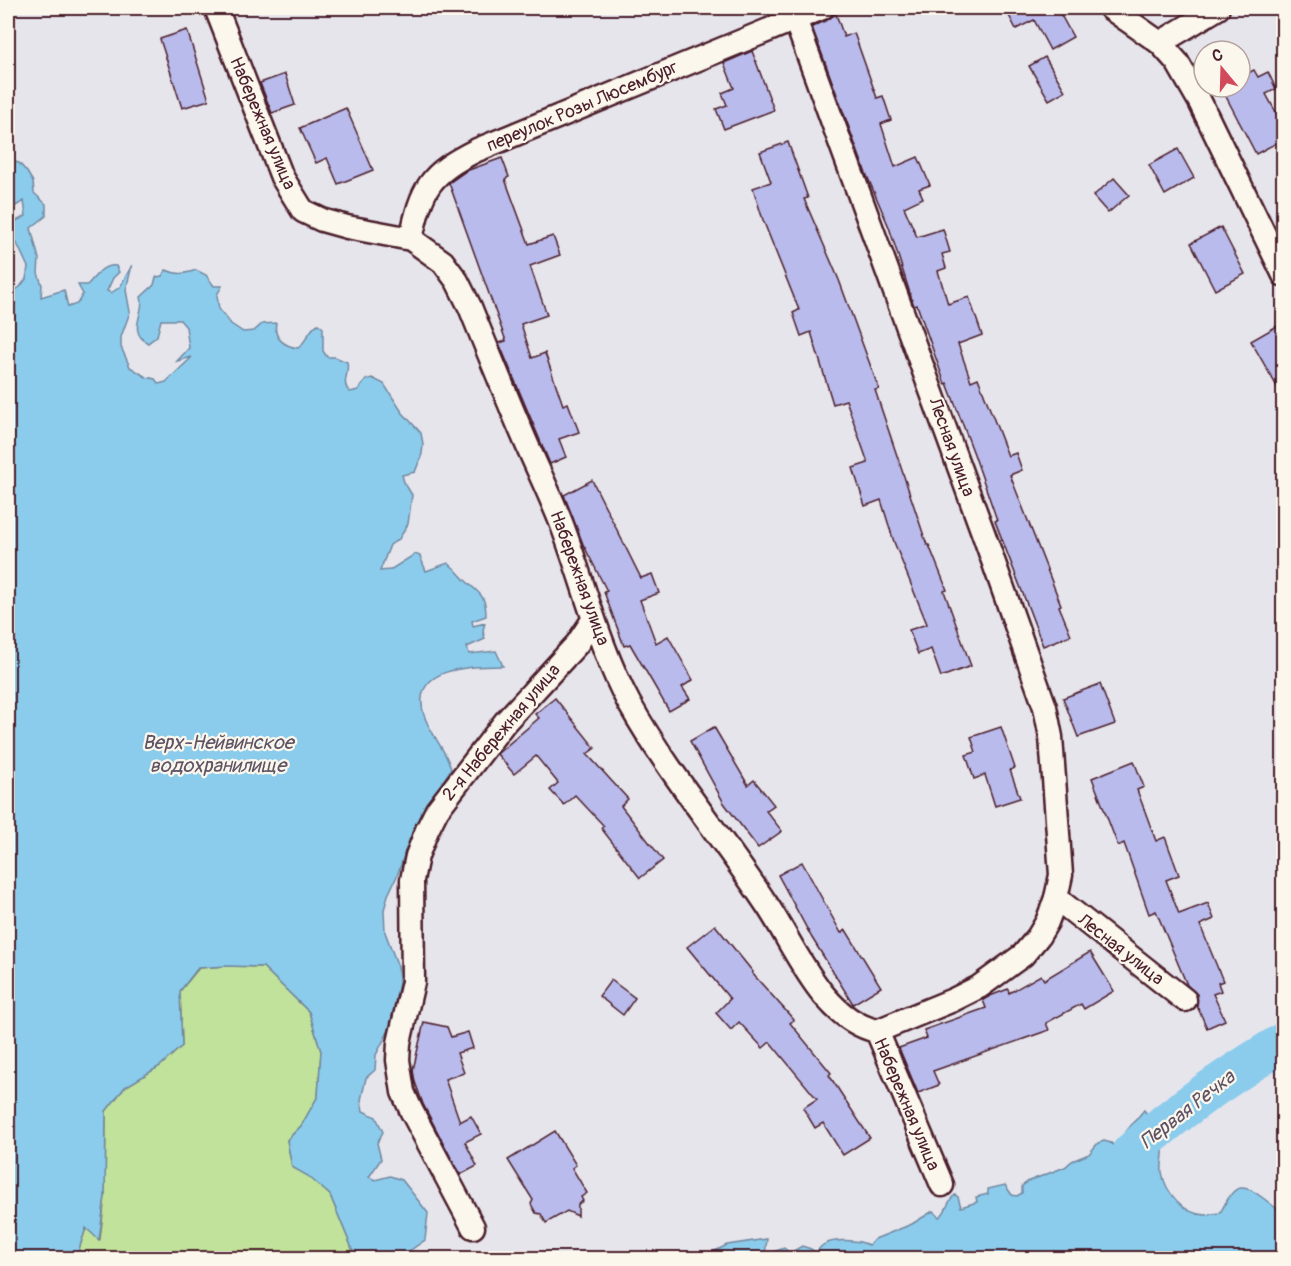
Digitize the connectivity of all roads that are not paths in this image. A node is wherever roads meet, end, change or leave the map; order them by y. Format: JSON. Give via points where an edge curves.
{"nodes":[{"id":1,"x":216,"y":8,"type":"edge"},
{"id":2,"x":822,"y":8,"type":"edge"},
{"id":3,"x":1110,"y":8,"type":"edge"},
{"id":4,"x":1218,"y":8,"type":"edge"},
{"id":5,"x":794,"y":12,"type":"edge"},
{"id":6,"x":1160,"y":43,"type":"junction"},
{"id":7,"x":411,"y":240,"type":"junction"},
{"id":8,"x":1284,"y":275,"type":"edge"},
{"id":9,"x":593,"y":620,"type":"junction"},
{"id":10,"x":1056,"y":898,"type":"junction"},
{"id":11,"x":1185,"y":1000,"type":"dead end"},
{"id":12,"x":877,"y":1031,"type":"junction"},
{"id":13,"x":942,"y":1185,"type":"dead end"},
{"id":14,"x":473,"y":1227,"type":"dead end"}],
"edges":[{"from":1,"to":7,"type":"street","name":"Набережная улица","via":[[282,177],[303,211],[347,227]]},
{"from":2,"to":5,"type":"street","name":"переулок Розы Люсембург"},
{"from":3,"to":6,"type":"street"},
{"from":4,"to":6,"type":"street"},
{"from":5,"to":7,"type":"street","name":"переулок Розы Люсембург","via":[[453,162],[424,190]]},
{"from":5,"to":10,"type":"street","name":"Лесная улица","via":[[1045,707],[1060,847],[1061,875]]},
{"from":6,"to":8,"type":"street","via":[[1177,62],[1200,102]]},
{"from":7,"to":9,"type":"street","name":"Набережная улица","via":[[443,262],[470,308],[561,524]]},
{"from":9,"to":12,"type":"street","name":"Набережная улица","via":[[644,727],[767,904],[817,986],[850,1021]]},
{"from":9,"to":14,"type":"street","name":"2-я Набережная улица","via":[[577,644],[505,722],[437,810],[412,880],[413,982],[399,1043],[399,1075],[411,1110]]},
{"from":10,"to":11,"type":"street","name":"Лесная улица"},
{"from":10,"to":12,"type":"street","name":"Лесная улица","via":[[1038,937],[1003,971],[953,1000]]},
{"from":12,"to":13,"type":"street","name":"Набережная улица"}]}
